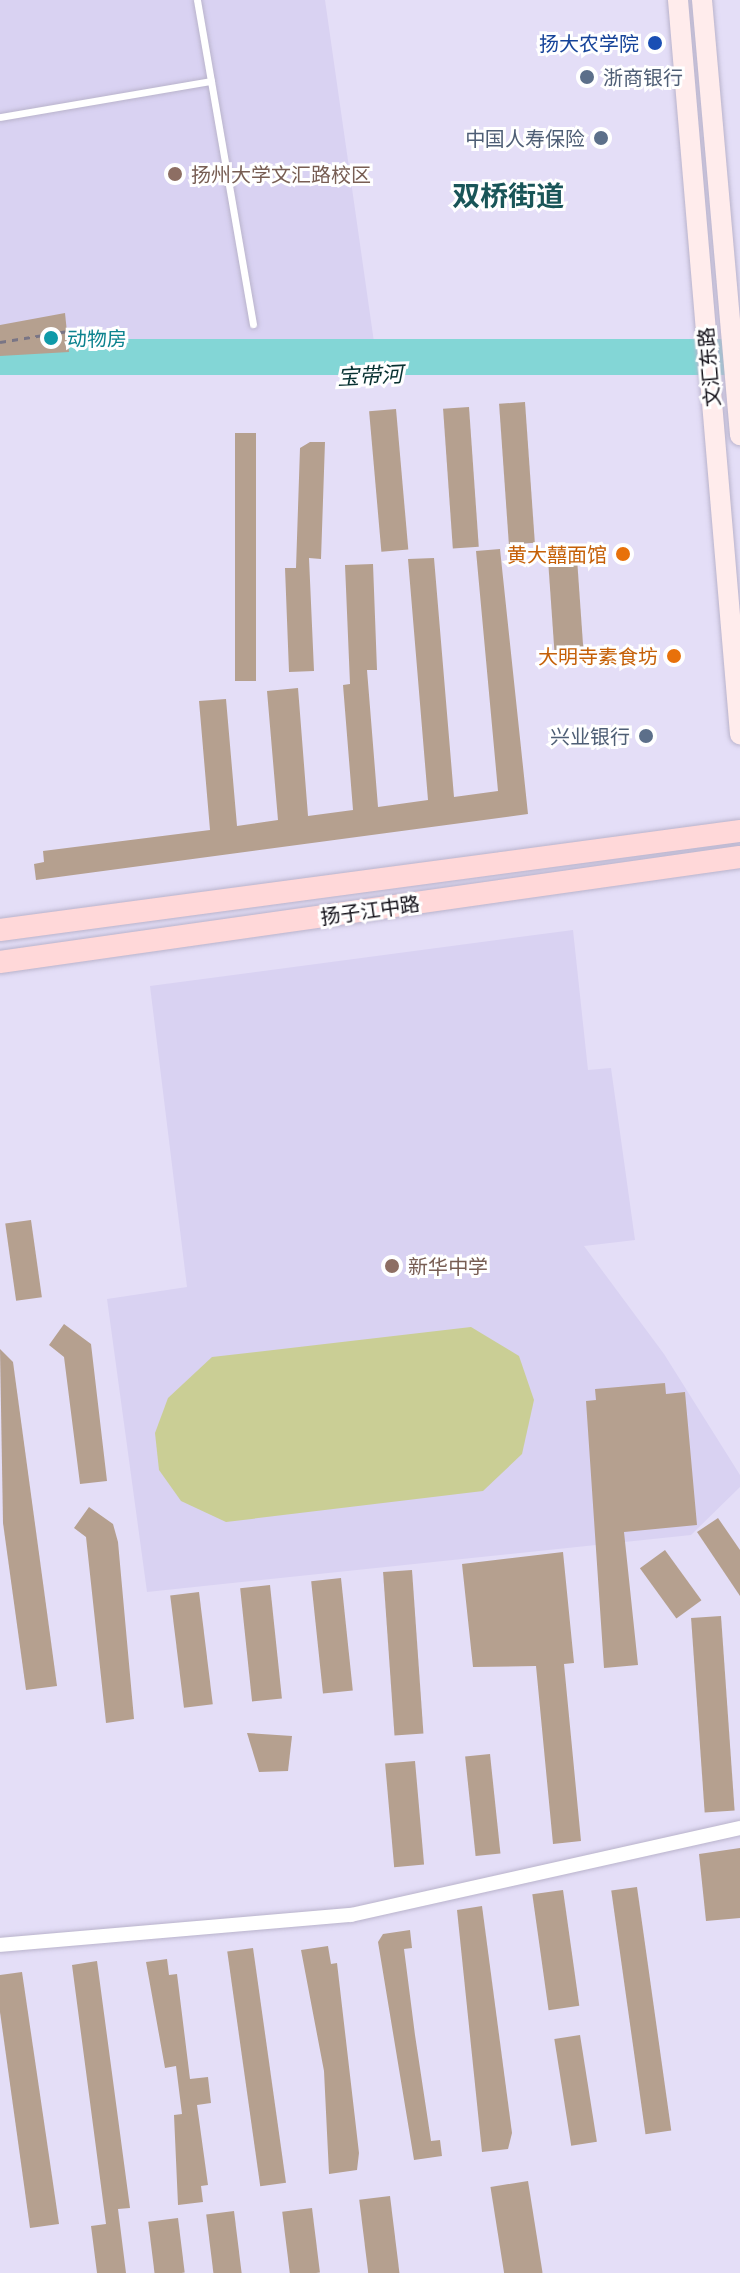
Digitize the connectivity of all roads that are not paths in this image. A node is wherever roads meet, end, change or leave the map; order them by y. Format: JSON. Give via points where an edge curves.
{"nodes":[{"id":1,"x":197,"y":0,"type":"edge"},
{"id":2,"x":678,"y":0,"type":"edge"},
{"id":3,"x":702,"y":0,"type":"edge"},
{"id":4,"x":211,"y":81,"type":"junction"},
{"id":5,"x":0,"y":117,"type":"edge"},
{"id":6,"x":253,"y":324,"type":"dead end"},
{"id":7,"x":740,"y":434,"type":"edge"},
{"id":8,"x":740,"y":734,"type":"edge"},
{"id":9,"x":740,"y":831,"type":"edge"},
{"id":10,"x":740,"y":857,"type":"edge"},
{"id":11,"x":0,"y":930,"type":"edge"},
{"id":12,"x":0,"y":962,"type":"edge"},
{"id":13,"x":740,"y":1828,"type":"edge"},
{"id":14,"x":0,"y":1945,"type":"edge"}],
"edges":[{"from":1,"to":4,"type":"lane"},
{"from":2,"to":8,"type":"main road","name":"文汇东路"},
{"from":3,"to":7,"type":"main road","name":"文汇东路"},
{"from":4,"to":5,"type":"lane"},
{"from":4,"to":6,"type":"lane"},
{"from":9,"to":11,"type":"main road","name":"扬子江中路"},
{"from":10,"to":12,"type":"main road","name":"扬子江中路"},
{"from":13,"to":14,"type":"street","via":[[351,1915]]}]}
